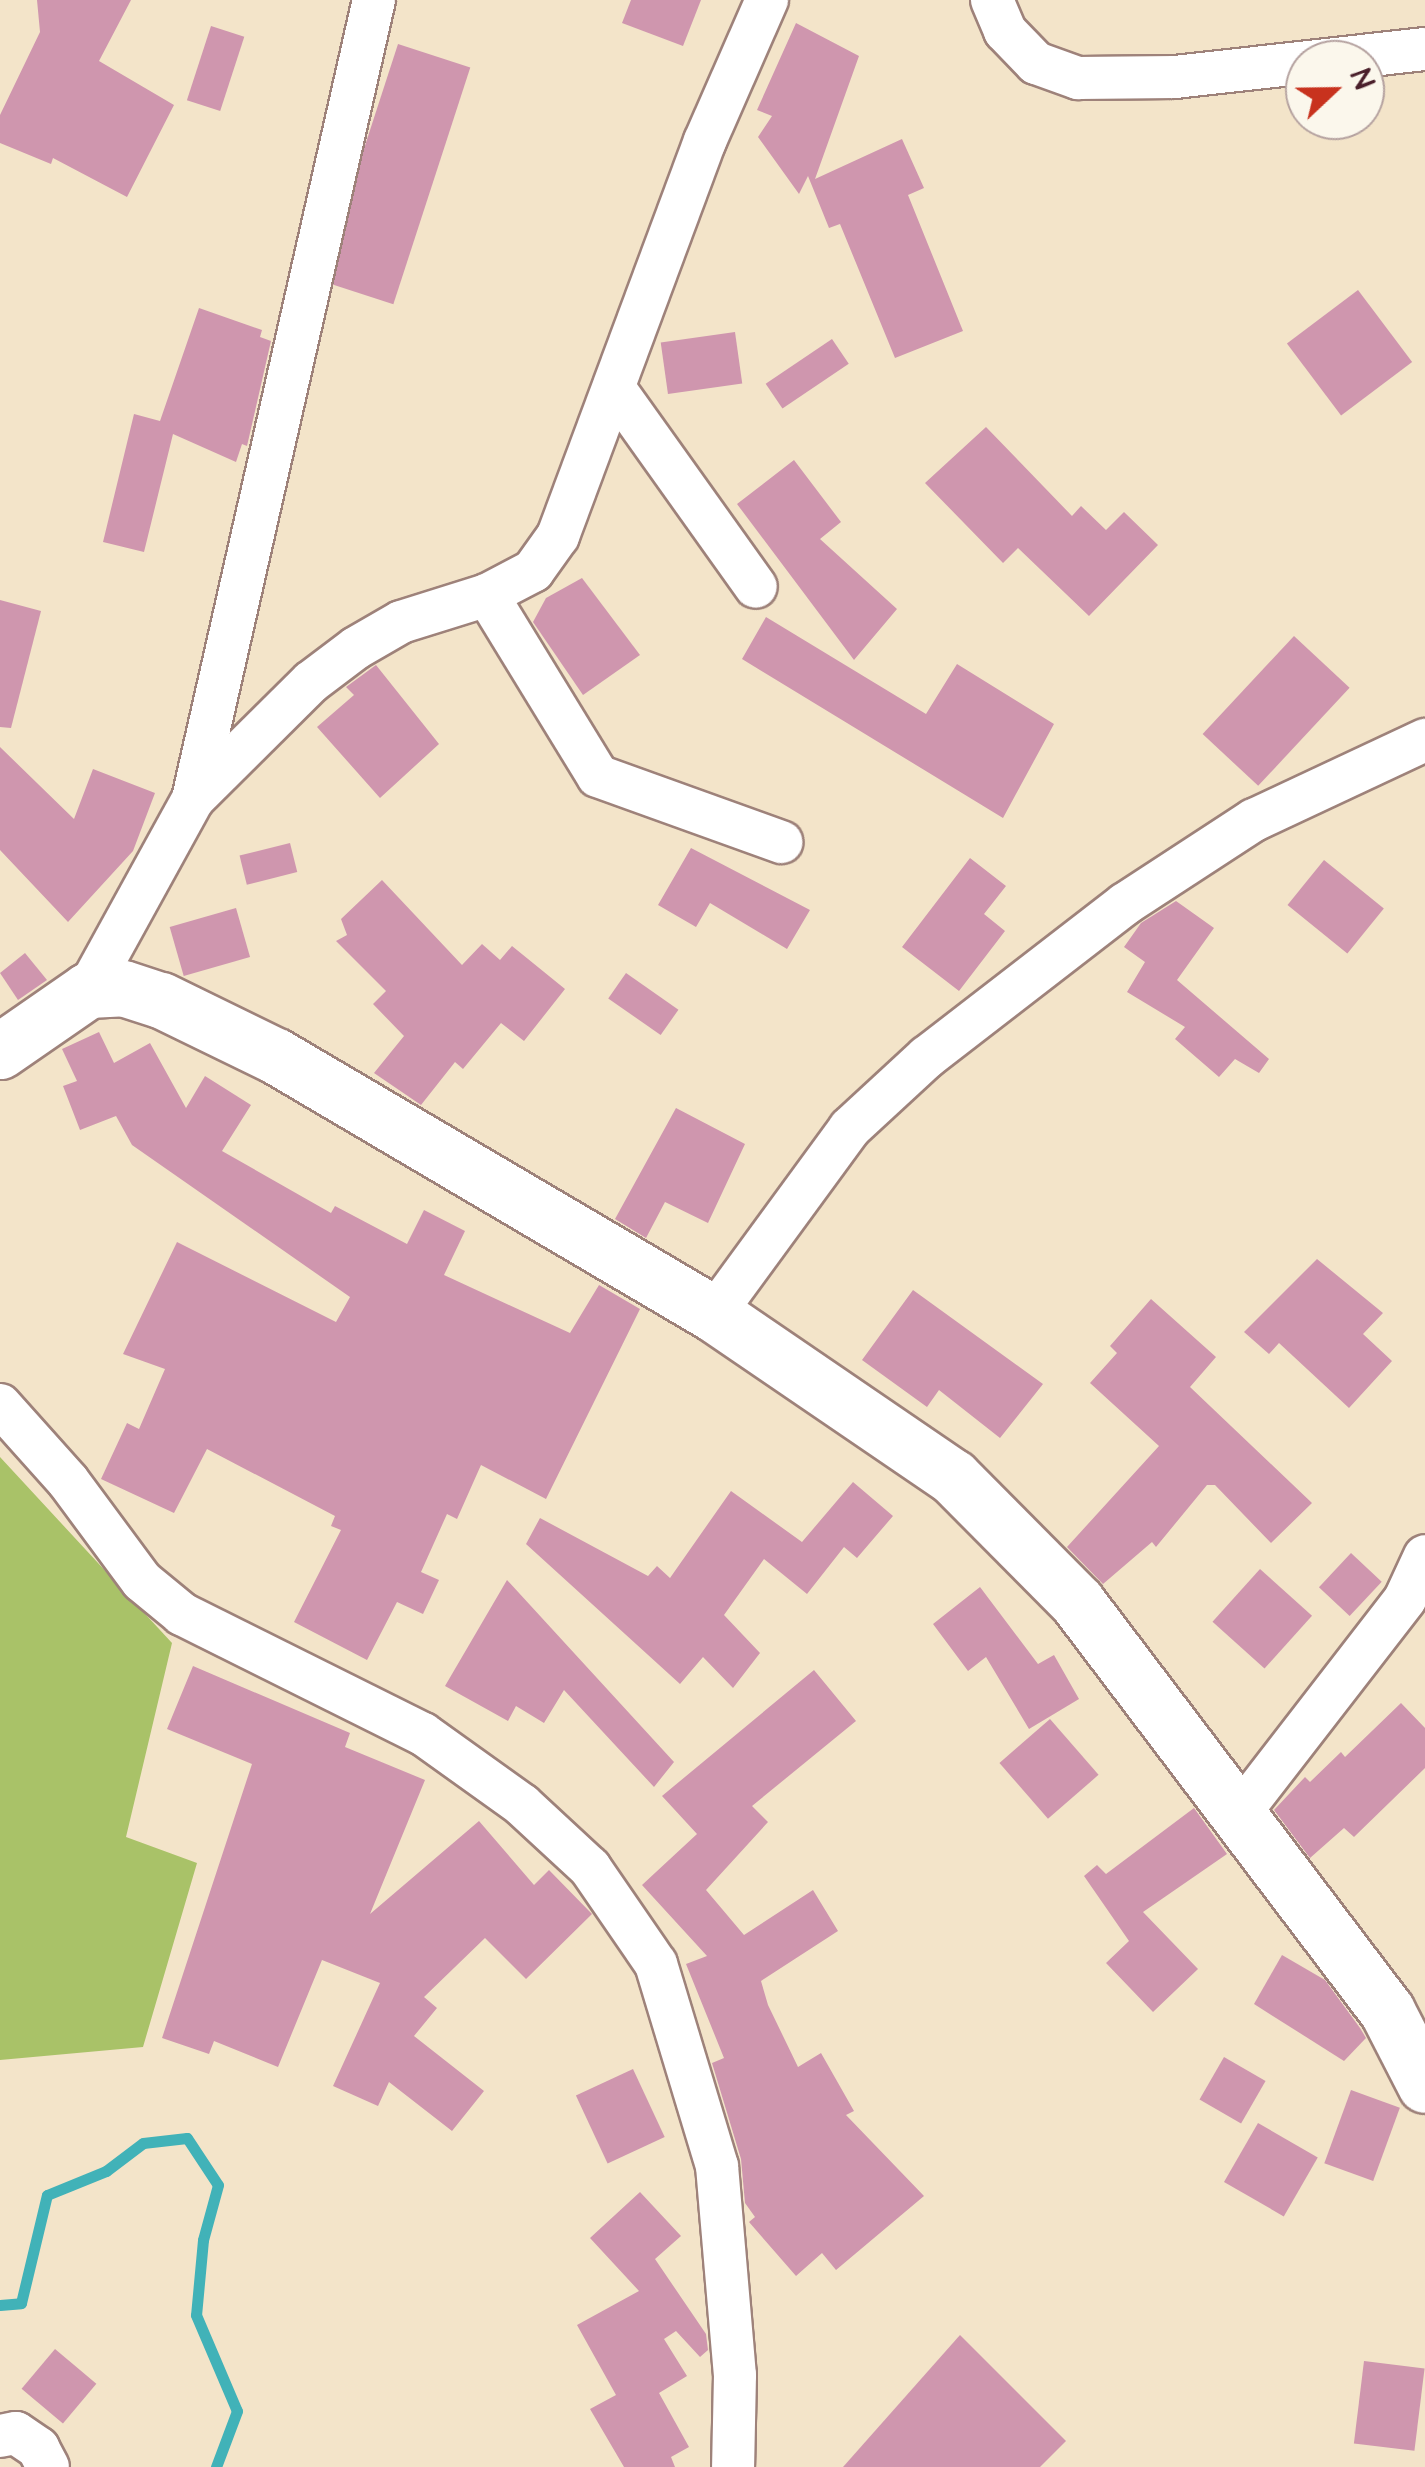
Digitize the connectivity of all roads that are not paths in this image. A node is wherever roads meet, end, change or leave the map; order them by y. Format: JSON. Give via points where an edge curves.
{"nodes":[{"id":1,"x":374,"y":0,"type":"edge"},
{"id":2,"x":766,"y":0,"type":"edge"},
{"id":3,"x":992,"y":0,"type":"edge"},
{"id":4,"x":1425,"y":49,"type":"edge"},
{"id":5,"x":614,"y":388,"type":"junction"},
{"id":6,"x":756,"y":587,"type":"dead end"},
{"id":7,"x":487,"y":594,"type":"junction"},
{"id":8,"x":1425,"y":740,"type":"edge"},
{"id":9,"x":193,"y":799,"type":"junction"},
{"id":10,"x":781,"y":842,"type":"dead end"},
{"id":11,"x":88,"y":990,"type":"junction"},
{"id":12,"x":0,"y":1051,"type":"edge"},
{"id":13,"x":714,"y":1314,"type":"junction"},
{"id":14,"x":0,"y":1405,"type":"edge"},
{"id":15,"x":1425,"y":1556,"type":"edge"},
{"id":16,"x":1238,"y":1814,"type":"junction"},
{"id":17,"x":1425,"y":2084,"type":"edge"},
{"id":18,"x":0,"y":2436,"type":"edge"},
{"id":19,"x":48,"y":2467,"type":"edge"},
{"id":20,"x":733,"y":2467,"type":"edge"}],
"edges":[{"from":1,"to":9,"type":"street"},
{"from":2,"to":5,"type":"street","via":[[705,141]]},
{"from":3,"to":4,"type":"street","via":[[1005,32],[1036,63],[1078,78],[1175,78]]},
{"from":5,"to":6,"type":"street"},
{"from":5,"to":7,"type":"street","via":[[558,536],[533,571]]},
{"from":7,"to":9,"type":"street","via":[[401,622],[356,648],[311,682]]},
{"from":7,"to":10,"type":"street","via":[[598,776]]},
{"from":8,"to":13,"type":"street","via":[[1254,820],[1125,904],[926,1058],[850,1128]]},
{"from":9,"to":11,"type":"street"},
{"from":11,"to":12,"type":"street"},
{"from":11,"to":13,"type":"street","via":[[123,988],[161,1000],[276,1056]]},
{"from":13,"to":16,"type":"street","via":[[953,1477],[1077,1602]]},
{"from":14,"to":20,"type":"street","via":[[68,1481],[142,1581],[182,1614],[423,1734],[522,1805],[590,1868],[656,1964],[718,2166],[735,2375]]},
{"from":15,"to":16,"type":"street","via":[[1404,1599]]},
{"from":16,"to":17,"type":"street","via":[[1387,2010]]},
{"from":18,"to":19,"type":"street","via":[[16,2433],[38,2448]]}]}
